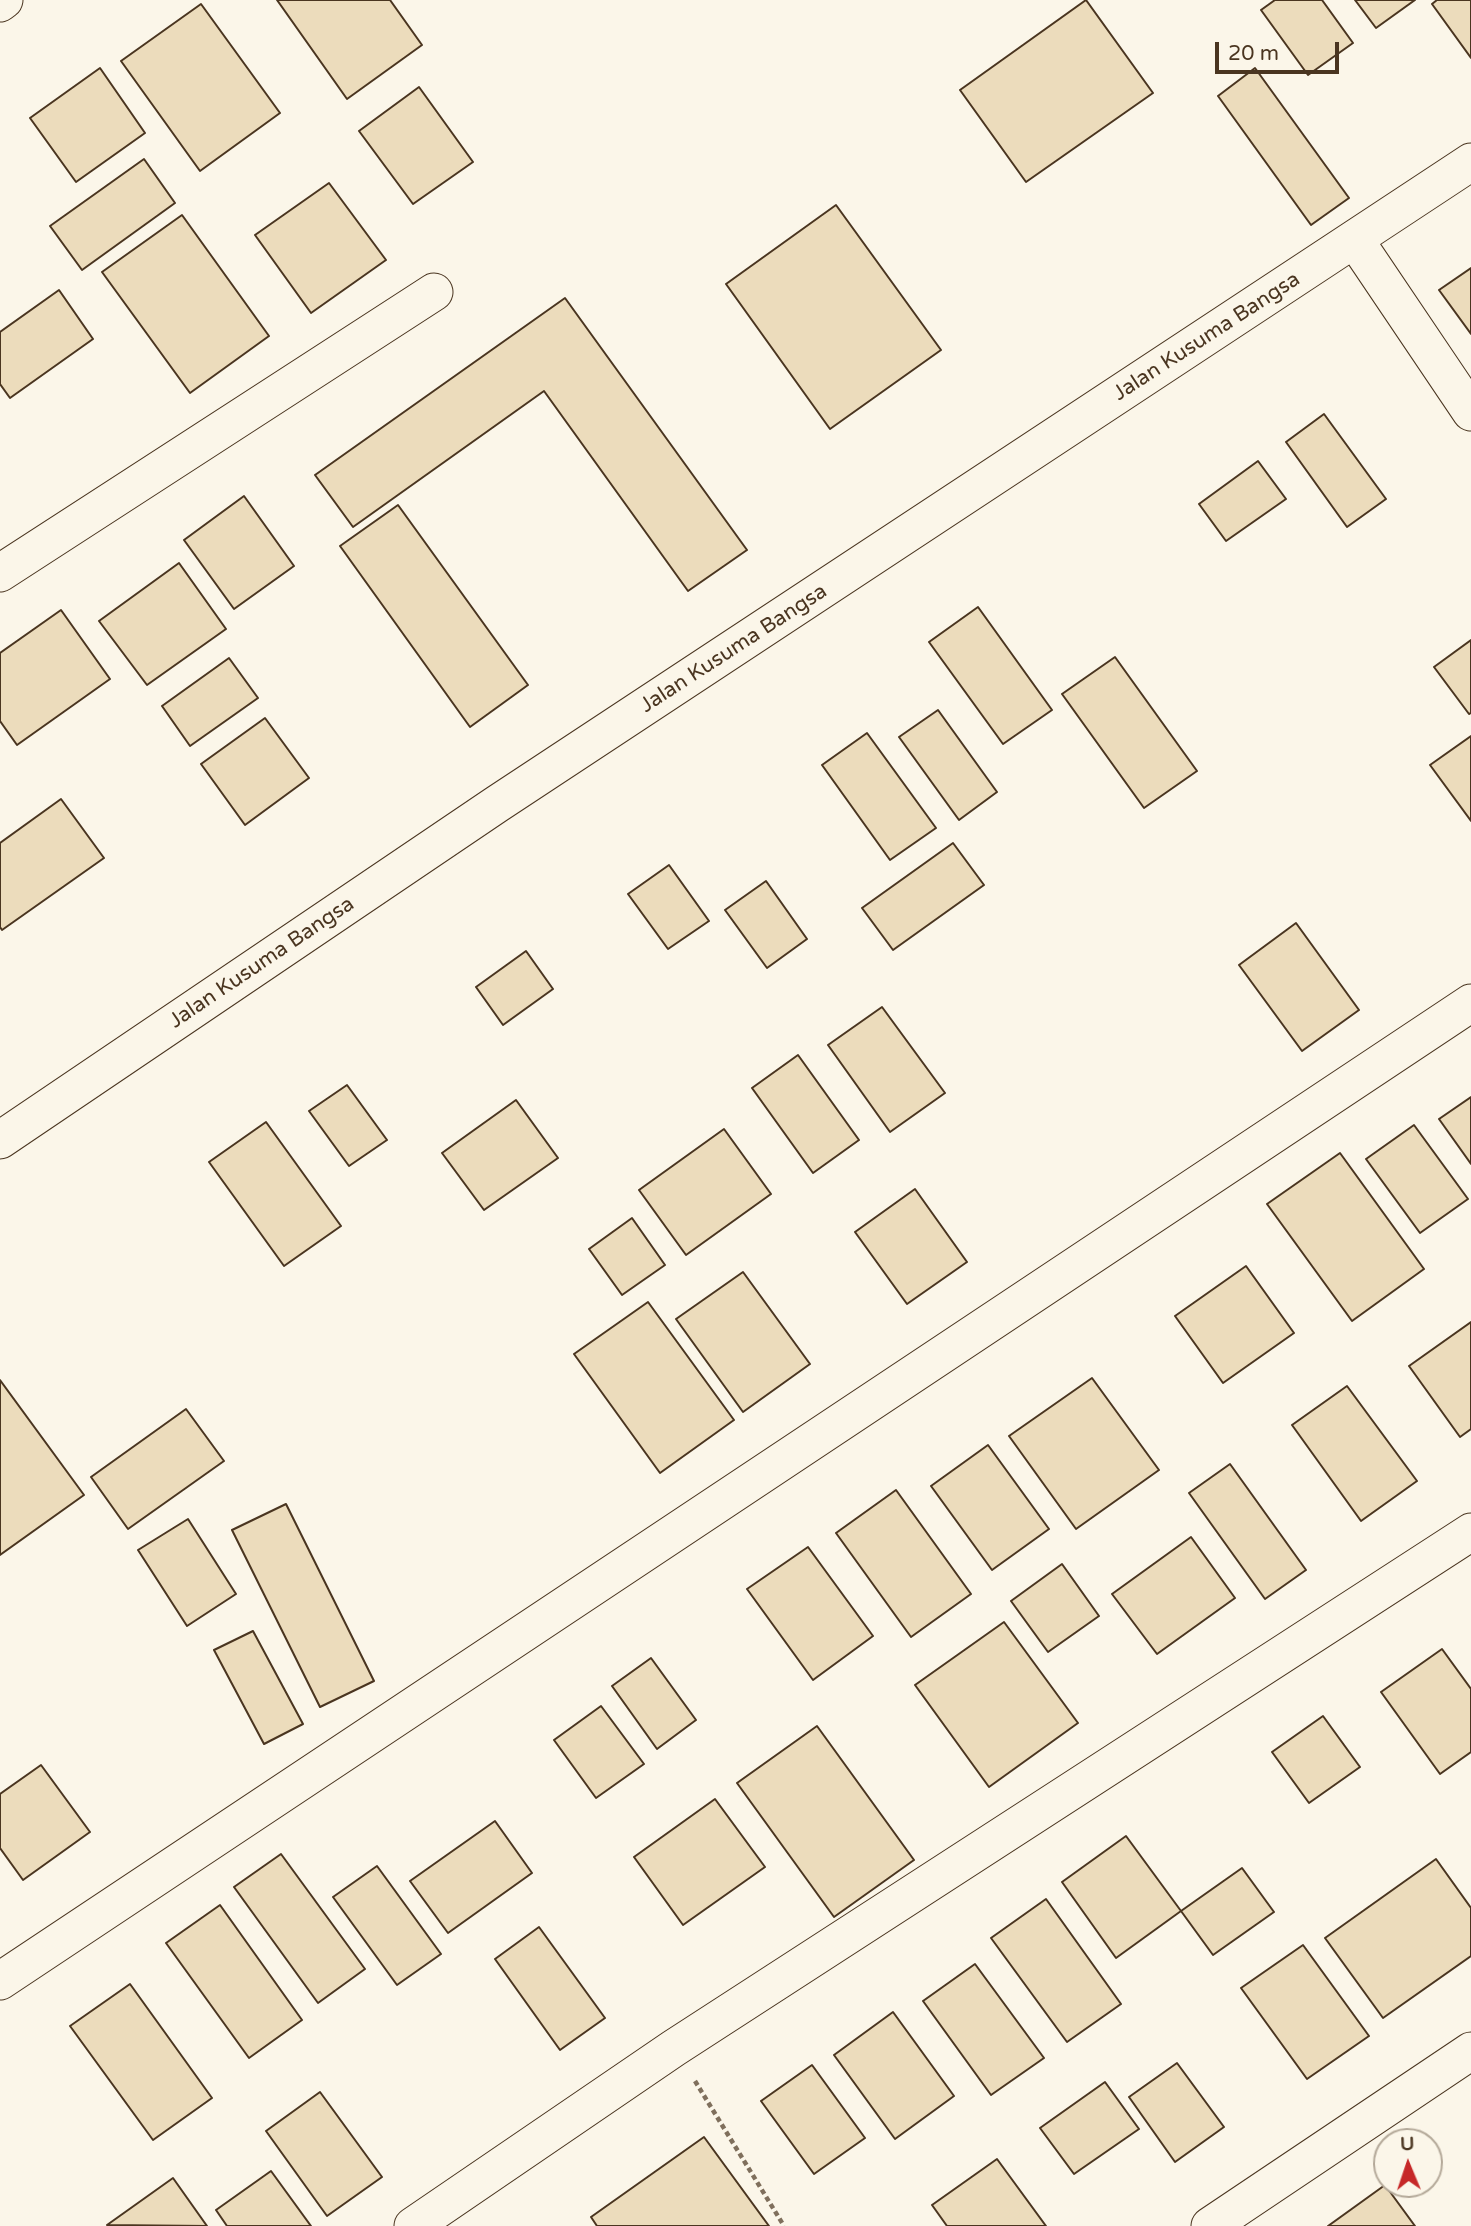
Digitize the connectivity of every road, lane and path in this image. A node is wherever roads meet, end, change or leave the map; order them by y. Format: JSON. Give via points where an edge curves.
{"nodes":[{"id":1,"x":1471,"y":162,"type":"edge"},
{"id":2,"x":1355,"y":240,"type":"junction"},
{"id":3,"x":434,"y":292,"type":"dead end"},
{"id":4,"x":1471,"y":412,"type":"edge"},
{"id":5,"x":0,"y":573,"type":"edge"},
{"id":6,"x":1471,"y":1003,"type":"edge"},
{"id":7,"x":0,"y":1140,"type":"edge"},
{"id":8,"x":1471,"y":1532,"type":"edge"},
{"id":9,"x":0,"y":1981,"type":"edge"},
{"id":10,"x":674,"y":2048,"type":"junction"},
{"id":11,"x":1471,"y":2051,"type":"edge"},
{"id":12,"x":413,"y":2226,"type":"edge"},
{"id":13,"x":784,"y":2226,"type":"edge"},
{"id":14,"x":1210,"y":2226,"type":"edge"}],
"edges":[{"from":1,"to":2,"type":"street","name":"Jalan Kusuma Bangsa"},
{"from":2,"to":4,"type":"street"},
{"from":2,"to":7,"type":"street","name":"Jalan Kusuma Bangsa","via":[[509,796]]},
{"from":3,"to":5,"type":"street"},
{"from":6,"to":9,"type":"street"},
{"from":8,"to":10,"type":"street"},
{"from":10,"to":12,"type":"street"},
{"from":10,"to":13,"type":"path"},
{"from":11,"to":14,"type":"street"}]}
